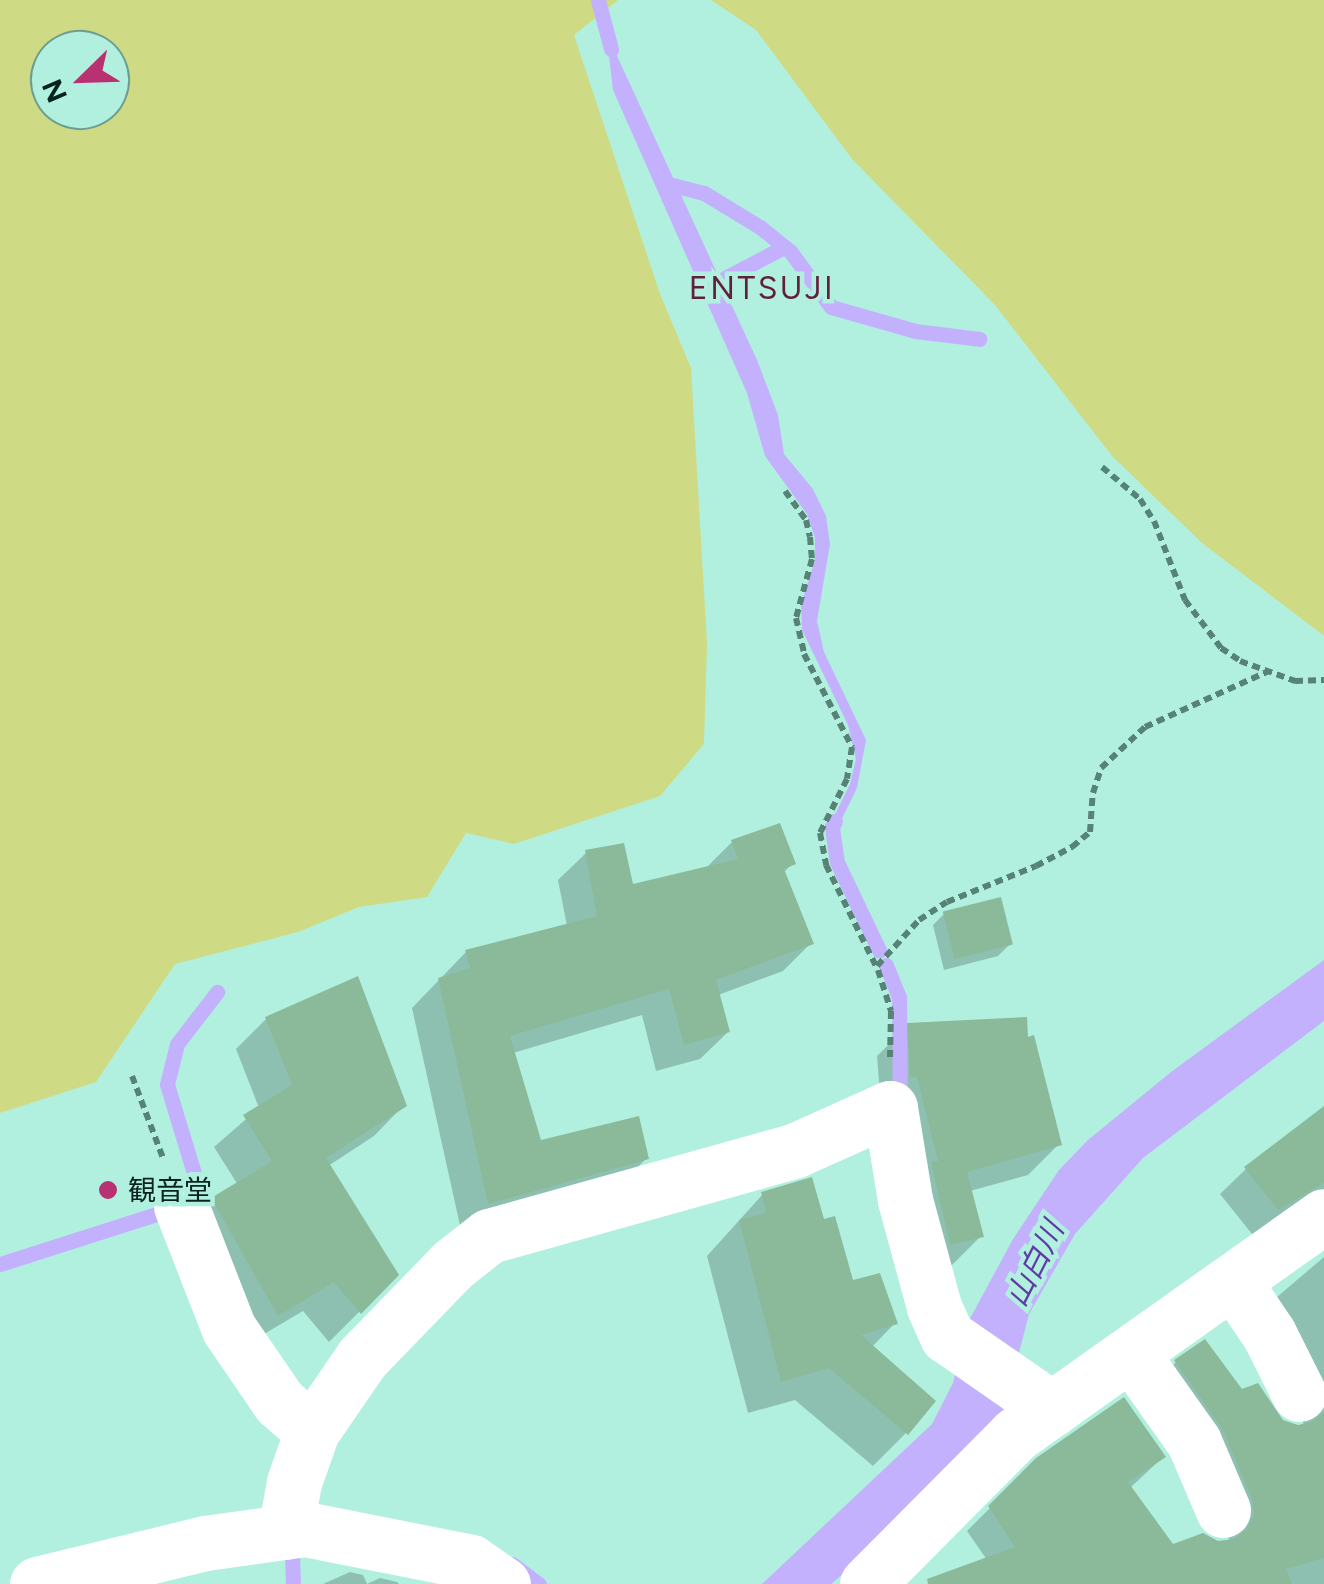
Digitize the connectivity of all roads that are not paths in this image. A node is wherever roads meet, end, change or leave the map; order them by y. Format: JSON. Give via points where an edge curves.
{"nodes":[{"id":1,"x":181,"y":1206,"type":"road end"},
{"id":2,"x":1324,"y":1216,"type":"edge"},
{"id":3,"x":1234,"y":1280,"type":"junction"},
{"id":4,"x":1131,"y":1353,"type":"junction"},
{"id":5,"x":1299,"y":1394,"type":"dead end"},
{"id":6,"x":1052,"y":1409,"type":"junction"},
{"id":7,"x":312,"y":1431,"type":"junction"},
{"id":8,"x":1223,"y":1510,"type":"dead end"},
{"id":9,"x":285,"y":1532,"type":"junction"},
{"id":10,"x":37,"y":1584,"type":"edge"},
{"id":11,"x":502,"y":1584,"type":"edge"},
{"id":12,"x":867,"y":1584,"type":"edge"}],
"edges":[{"from":1,"to":7,"type":"street","via":[[229,1329],[278,1402]]},
{"from":2,"to":3,"type":"street"},
{"from":3,"to":4,"type":"street"},
{"from":3,"to":5,"type":"street"},
{"from":4,"to":6,"type":"street"},
{"from":4,"to":8,"type":"street","via":[[1194,1442]]},
{"from":6,"to":7,"type":"street","via":[[947,1336],[905,1200],[890,1108],[796,1150],[490,1236],[452,1265],[362,1358]]},
{"from":6,"to":12,"type":"street","via":[[1016,1434]]},
{"from":7,"to":9,"type":"street"},
{"from":9,"to":10,"type":"street"},
{"from":9,"to":11,"type":"street","via":[[305,1529],[471,1562]]}]}
